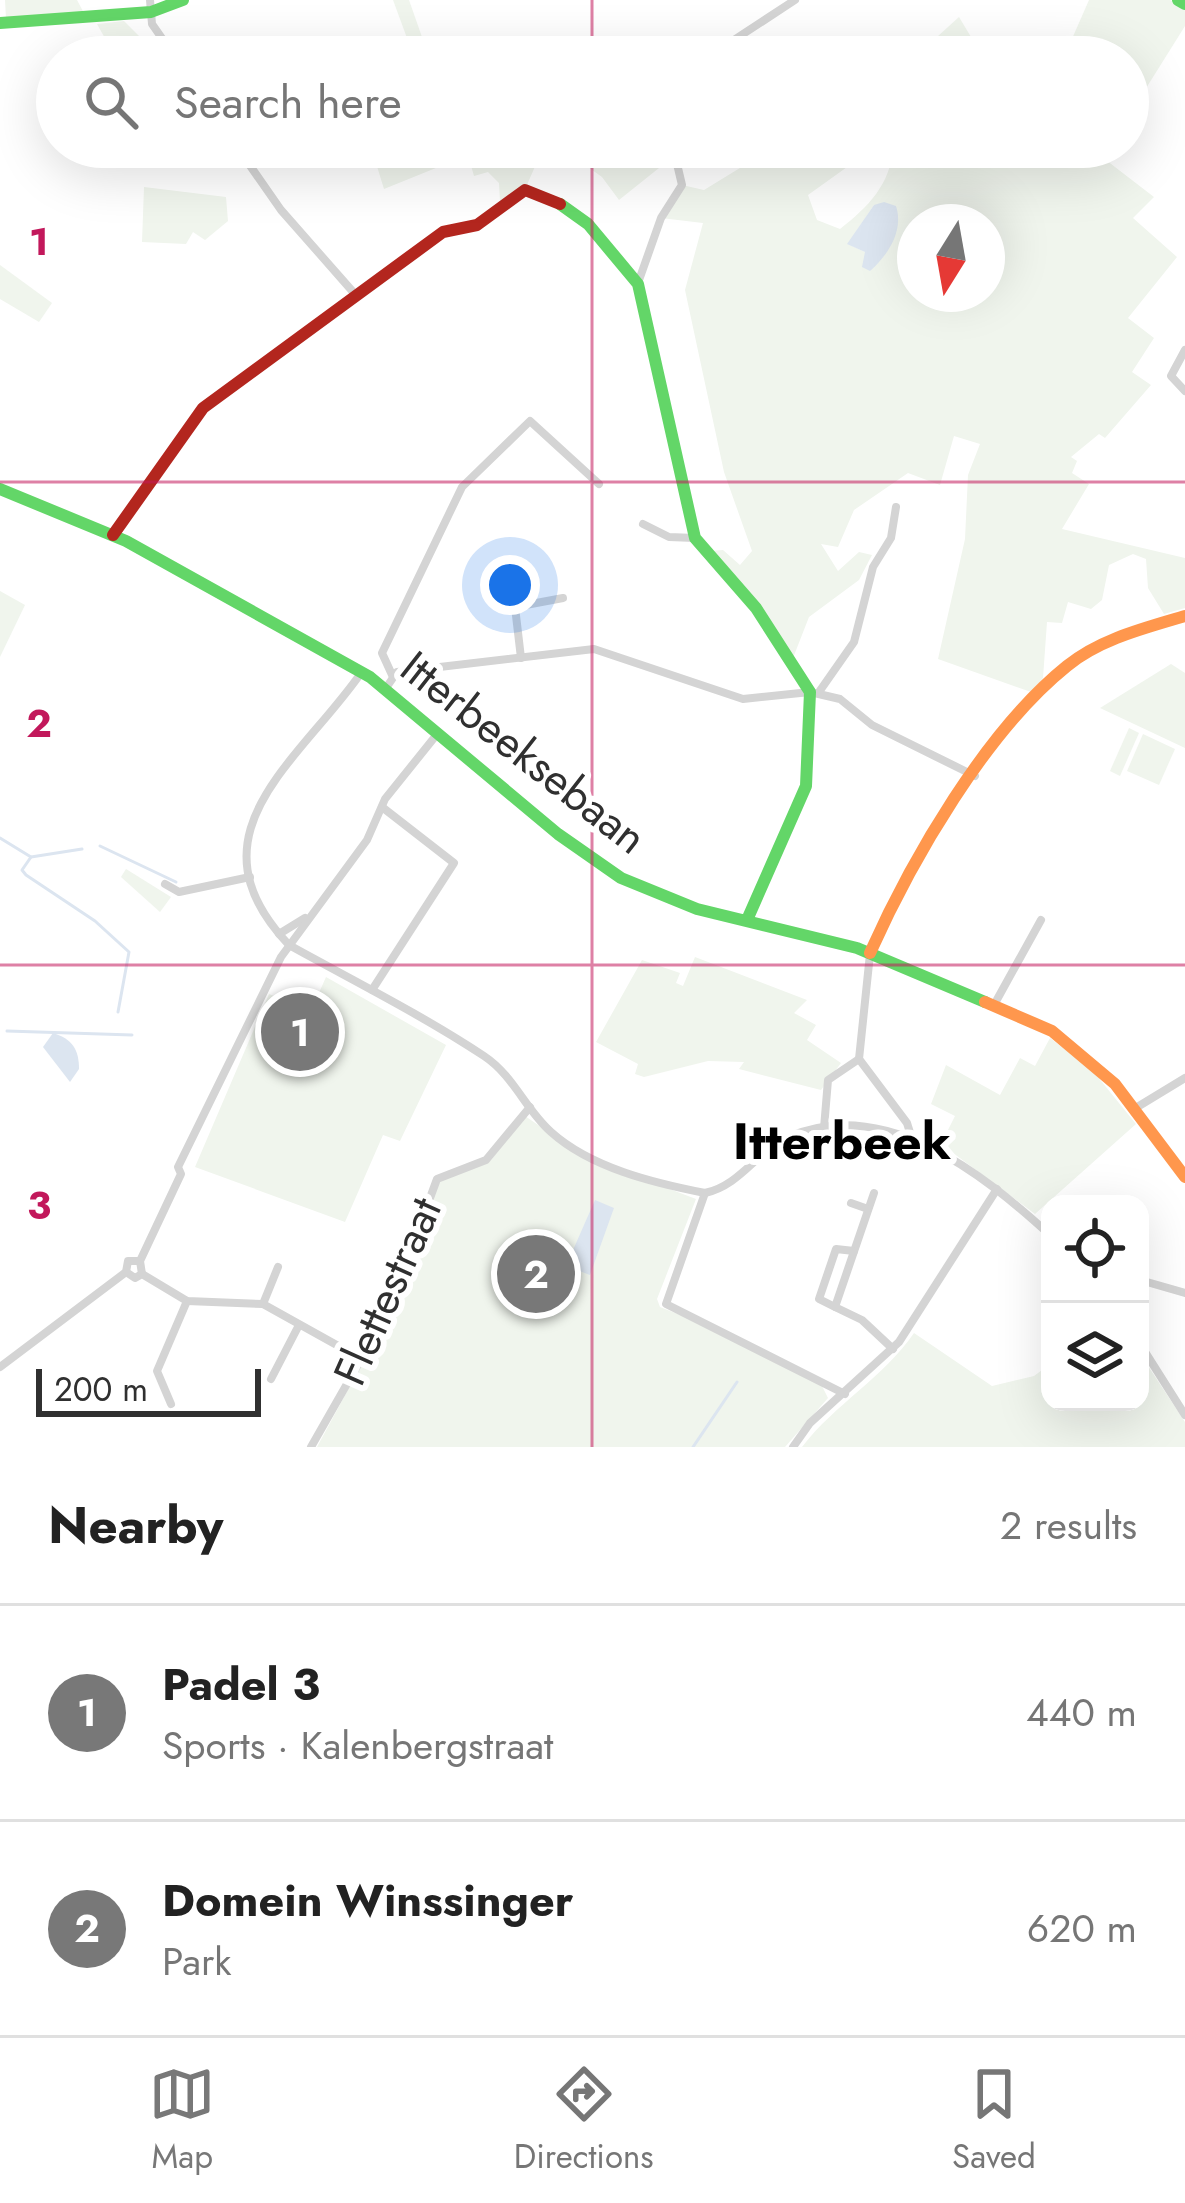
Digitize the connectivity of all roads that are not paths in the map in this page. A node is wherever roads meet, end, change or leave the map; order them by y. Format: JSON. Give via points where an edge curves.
{"nodes":[{"id":1,"x":182,"y":0,"type":"edge"},
{"id":2,"x":795,"y":0,"type":"edge"},
{"id":3,"x":151,"y":12,"type":"edge"},
{"id":4,"x":0,"y":23,"type":"edge"},
{"id":5,"x":740,"y":36,"type":"edge"},
{"id":6,"x":252,"y":168,"type":"edge"},
{"id":7,"x":678,"y":168,"type":"edge"},
{"id":8,"x":636,"y":281,"type":"junction"},
{"id":9,"x":354,"y":293,"type":"junction"},
{"id":10,"x":1185,"y":350,"type":"edge"},
{"id":11,"x":1185,"y":392,"type":"edge"},
{"id":12,"x":599,"y":484,"type":"dead end"},
{"id":13,"x":0,"y":489,"type":"edge"},
{"id":14,"x":896,"y":507,"type":"dead end"},
{"id":15,"x":643,"y":524,"type":"dead end"},
{"id":16,"x":113,"y":535,"type":"junction"},
{"id":17,"x":695,"y":538,"type":"junction"},
{"id":18,"x":563,"y":598,"type":"dead end"},
{"id":19,"x":1185,"y":616,"type":"edge"},
{"id":20,"x":520,"y":658,"type":"junction"},
{"id":21,"x":361,"y":673,"type":"junction"},
{"id":22,"x":390,"y":682,"type":"junction"},
{"id":23,"x":814,"y":692,"type":"junction"},
{"id":24,"x":439,"y":732,"type":"junction"},
{"id":25,"x":975,"y":776,"type":"junction"},
{"id":26,"x":382,"y":807,"type":"junction"},
{"id":27,"x":250,"y":877,"type":"junction"},
{"id":28,"x":165,"y":884,"type":"dead end"},
{"id":29,"x":311,"y":914,"type":"junction"},
{"id":30,"x":747,"y":920,"type":"junction"},
{"id":31,"x":1041,"y":920,"type":"dead end"},
{"id":32,"x":279,"y":934,"type":"junction"},
{"id":33,"x":289,"y":945,"type":"junction"},
{"id":34,"x":870,"y":953,"type":"junction"},
{"id":35,"x":371,"y":991,"type":"junction"},
{"id":36,"x":994,"y":1005,"type":"junction"},
{"id":37,"x":859,"y":1059,"type":"junction"},
{"id":38,"x":1185,"y":1078,"type":"edge"},
{"id":39,"x":530,"y":1107,"type":"junction"},
{"id":40,"x":1134,"y":1109,"type":"junction"},
{"id":41,"x":824,"y":1128,"type":"junction"},
{"id":42,"x":912,"y":1139,"type":"junction"},
{"id":43,"x":1185,"y":1177,"type":"edge"},
{"id":44,"x":997,"y":1190,"type":"junction"},
{"id":45,"x":705,"y":1193,"type":"junction"},
{"id":46,"x":874,"y":1193,"type":"dead end"},
{"id":47,"x":851,"y":1202,"type":"dead end"},
{"id":48,"x":868,"y":1209,"type":"junction"},
{"id":49,"x":1041,"y":1227,"type":"edge"},
{"id":50,"x":854,"y":1252,"type":"junction"},
{"id":51,"x":140,"y":1261,"type":"junction"},
{"id":52,"x":278,"y":1267,"type":"dead end"},
{"id":53,"x":126,"y":1273,"type":"junction"},
{"id":54,"x":142,"y":1274,"type":"junction"},
{"id":55,"x":1149,"y":1283,"type":"edge"},
{"id":56,"x":1185,"y":1293,"type":"edge"},
{"id":57,"x":187,"y":1301,"type":"junction"},
{"id":58,"x":262,"y":1304,"type":"junction"},
{"id":59,"x":835,"y":1307,"type":"junction"},
{"id":60,"x":299,"y":1325,"type":"junction"},
{"id":61,"x":893,"y":1349,"type":"junction"},
{"id":62,"x":360,"y":1358,"type":"junction"},
{"id":63,"x":1149,"y":1358,"type":"edge"},
{"id":64,"x":0,"y":1367,"type":"edge"},
{"id":65,"x":271,"y":1379,"type":"dead end"},
{"id":66,"x":845,"y":1394,"type":"junction"},
{"id":67,"x":171,"y":1404,"type":"dead end"},
{"id":68,"x":1185,"y":1415,"type":"edge"},
{"id":69,"x":311,"y":1447,"type":"edge"},
{"id":70,"x":793,"y":1447,"type":"edge"}],
"edges":[{"from":1,"to":3,"type":"street"},
{"from":2,"to":5,"type":"street"},
{"from":3,"to":4,"type":"street"},
{"from":6,"to":9,"type":"street"},
{"from":7,"to":8,"type":"street","via":[[682,185]]},
{"from":8,"to":9,"type":"street","via":[[570,209],[525,190],[477,225],[428,240]]},
{"from":8,"to":17,"type":"street"},
{"from":9,"to":16,"type":"street","via":[[186,425]]},
{"from":10,"to":11,"type":"street","via":[[1172,376]]},
{"from":12,"to":22,"type":"street","via":[[530,421],[453,503],[382,653]]},
{"from":13,"to":16,"type":"street","name":"Itterbeeksebaan"},
{"from":14,"to":23,"type":"street","via":[[854,642]]},
{"from":15,"to":17,"type":"street","via":[[668,537]]},
{"from":16,"to":21,"type":"street","name":"Itterbeeksebaan"},
{"from":17,"to":23,"type":"street"},
{"from":18,"to":20,"type":"street","via":[[515,607]]},
{"from":19,"to":25,"type":"street","via":[[1128,634],[1067,667]]},
{"from":20,"to":22,"type":"street","via":[[397,672]]},
{"from":20,"to":23,"type":"street","via":[[594,649],[743,699]]},
{"from":21,"to":22,"type":"street","name":"Itterbeeksebaan"},
{"from":21,"to":27,"type":"street","via":[[259,799],[247,844]]},
{"from":22,"to":24,"type":"street","name":"Itterbeeksebaan"},
{"from":23,"to":25,"type":"street"},
{"from":23,"to":30,"type":"street","via":[[806,786]]},
{"from":24,"to":26,"type":"street"},
{"from":24,"to":30,"type":"street","name":"Itterbeeksebaan","via":[[606,868],[664,898]]},
{"from":25,"to":34,"type":"street"},
{"from":26,"to":29,"type":"street"},
{"from":26,"to":35,"type":"street","via":[[454,863]]},
{"from":27,"to":28,"type":"street","via":[[179,892]]},
{"from":27,"to":32,"type":"street"},
{"from":29,"to":32,"type":"street"},
{"from":29,"to":33,"type":"street"},
{"from":30,"to":34,"type":"street","name":"Itterbeeksebaan"},
{"from":31,"to":36,"type":"street"},
{"from":32,"to":33,"type":"street"},
{"from":33,"to":35,"type":"street"},
{"from":33,"to":51,"type":"street","via":[[244,1022]]},
{"from":34,"to":36,"type":"street","name":"Itterbeeksebaan"},
{"from":34,"to":37,"type":"street"},
{"from":35,"to":39,"type":"street","via":[[500,1068]]},
{"from":36,"to":40,"type":"street","name":"Itterbeeksebaan","via":[[1066,1040]]},
{"from":37,"to":41,"type":"street","via":[[828,1080]]},
{"from":37,"to":42,"type":"street"},
{"from":38,"to":40,"type":"street"},
{"from":39,"to":45,"type":"street","via":[[582,1154]]},
{"from":39,"to":62,"type":"street","name":"Flettestraat","via":[[486,1160],[437,1179],[393,1300]]},
{"from":40,"to":43,"type":"street","name":"Itterbeeksebaan"},
{"from":41,"to":42,"type":"street"},
{"from":41,"to":45,"type":"street","via":[[781,1141],[741,1177]]},
{"from":42,"to":44,"type":"street"},
{"from":44,"to":49,"type":"street"},
{"from":44,"to":61,"type":"street"},
{"from":45,"to":66,"type":"street","via":[[665,1304]]},
{"from":46,"to":48,"type":"street"},
{"from":47,"to":48,"type":"street"},
{"from":48,"to":50,"type":"street"},
{"from":50,"to":59,"type":"street"},
{"from":50,"to":59,"type":"street","via":[[836,1250],[820,1294]]},
{"from":51,"to":53,"type":"street","via":[[128,1261]]},
{"from":51,"to":54,"type":"street"},
{"from":52,"to":58,"type":"street"},
{"from":53,"to":54,"type":"street"},
{"from":53,"to":64,"type":"street"},
{"from":54,"to":57,"type":"street"},
{"from":55,"to":56,"type":"street"},
{"from":57,"to":58,"type":"street"},
{"from":57,"to":67,"type":"street","via":[[157,1371]]},
{"from":58,"to":60,"type":"street"},
{"from":59,"to":61,"type":"street"},
{"from":60,"to":62,"type":"street"},
{"from":60,"to":65,"type":"street"},
{"from":61,"to":66,"type":"street"},
{"from":62,"to":69,"type":"street","name":"Flettestraat"},
{"from":63,"to":68,"type":"street"},
{"from":66,"to":70,"type":"street"}]}
